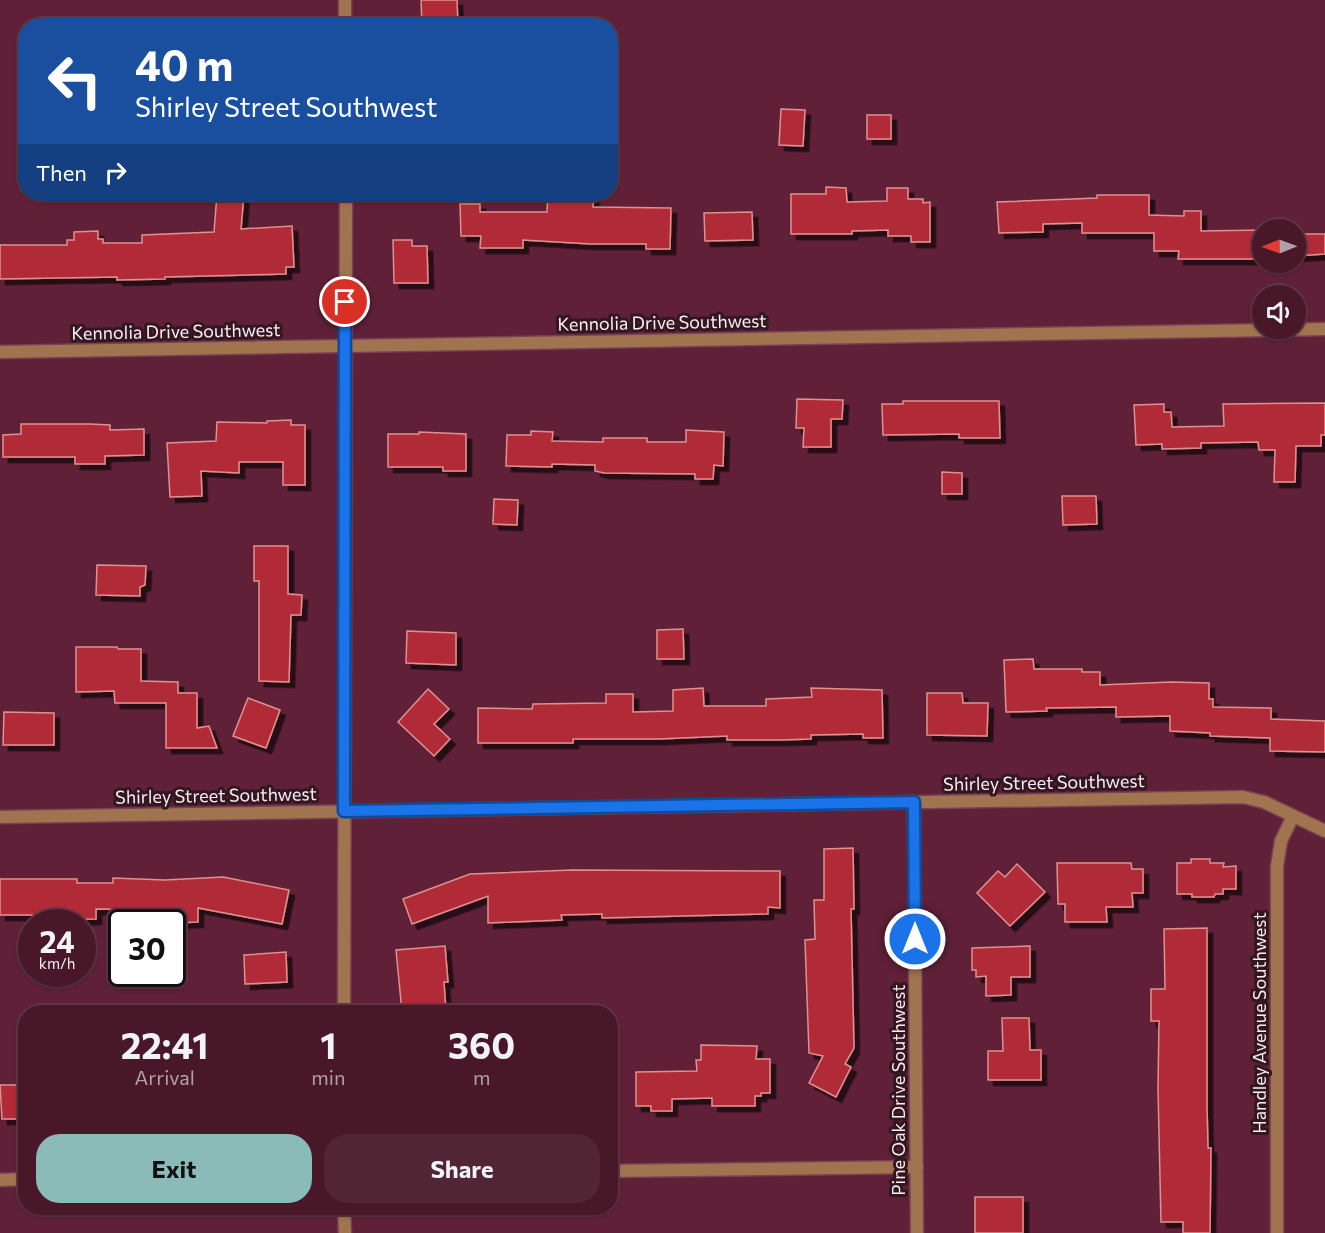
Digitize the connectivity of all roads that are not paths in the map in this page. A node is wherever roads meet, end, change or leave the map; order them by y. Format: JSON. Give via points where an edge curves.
{"nodes":[{"id":1,"x":345,"y":0,"type":"edge"},
{"id":2,"x":345,"y":18,"type":"edge"},
{"id":3,"x":346,"y":201,"type":"edge"},
{"id":4,"x":1325,"y":329,"type":"edge"},
{"id":5,"x":344,"y":346,"type":"junction"},
{"id":6,"x":0,"y":352,"type":"edge"},
{"id":7,"x":914,"y":802,"type":"junction"},
{"id":8,"x":344,"y":811,"type":"junction"},
{"id":9,"x":1293,"y":816,"type":"junction"},
{"id":10,"x":0,"y":817,"type":"edge"},
{"id":11,"x":1325,"y":831,"type":"edge"},
{"id":12,"x":344,"y":1005,"type":"edge"},
{"id":13,"x":917,"y":1167,"type":"junction"},
{"id":14,"x":618,"y":1171,"type":"edge"},
{"id":15,"x":18,"y":1179,"type":"edge"},
{"id":16,"x":0,"y":1180,"type":"edge"},
{"id":17,"x":344,"y":1215,"type":"edge"},
{"id":18,"x":345,"y":1233,"type":"edge"},
{"id":19,"x":917,"y":1233,"type":"edge"},
{"id":20,"x":1277,"y":1233,"type":"edge"}],
"edges":[{"from":1,"to":2,"type":"street"},
{"from":3,"to":5,"type":"street"},
{"from":4,"to":5,"type":"street","name":"Kennolia Drive Southwest"},
{"from":5,"to":6,"type":"street","name":"Kennolia Drive Southwest"},
{"from":5,"to":8,"type":"street"},
{"from":7,"to":8,"type":"street","name":"Shirley Street Southwest"},
{"from":7,"to":9,"type":"street","name":"Shirley Street Southwest","via":[[1243,797]]},
{"from":7,"to":13,"type":"street","name":"Pine Oak Drive Southwest"},
{"from":8,"to":10,"type":"street","name":"Shirley Street Southwest"},
{"from":8,"to":12,"type":"street"},
{"from":9,"to":11,"type":"street","name":"Shirley Street Southwest"},
{"from":9,"to":20,"type":"street","name":"Handley Avenue Southwest","via":[[1281,841],[1277,866]]},
{"from":13,"to":14,"type":"street"},
{"from":13,"to":19,"type":"street","name":"Pine Oak Drive Southwest"},
{"from":15,"to":16,"type":"street"},
{"from":17,"to":18,"type":"street"}]}
